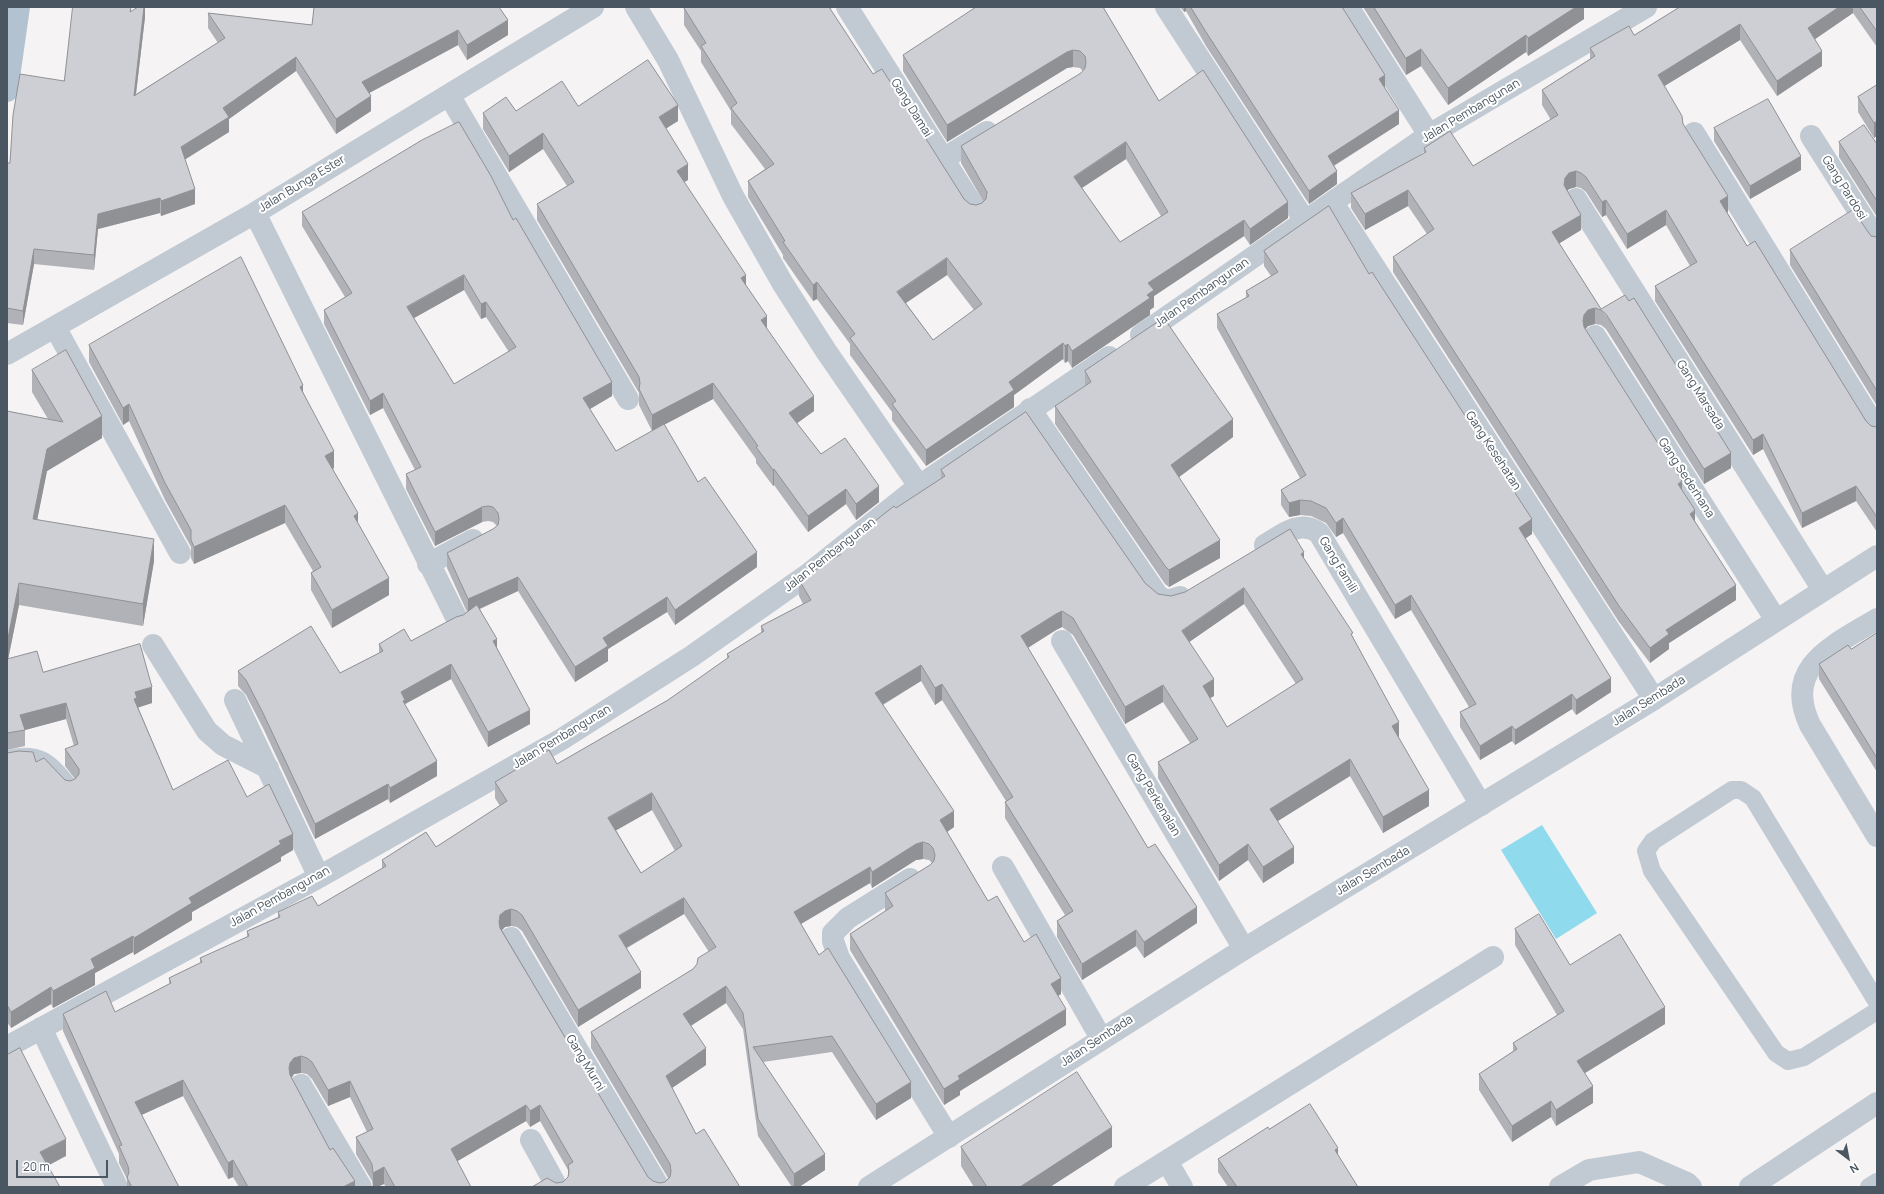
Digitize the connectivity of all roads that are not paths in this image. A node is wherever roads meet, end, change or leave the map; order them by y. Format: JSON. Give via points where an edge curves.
{"nodes":[{"id":1,"x":19,"y":7,"type":"edge"},
{"id":2,"x":636,"y":7,"type":"edge"},
{"id":3,"x":847,"y":7,"type":"edge"},
{"id":4,"x":1166,"y":7,"type":"edge"},
{"id":5,"x":1348,"y":7,"type":"edge"},
{"id":6,"x":1646,"y":7,"type":"edge"},
{"id":7,"x":580,"y":11,"type":"edge"},
{"id":8,"x":7,"y":90,"type":"edge"},
{"id":9,"x":449,"y":95,"type":"junction"},
{"id":10,"x":1002,"y":123,"type":"edge"},
{"id":11,"x":1694,"y":133,"type":"dead end"},
{"id":12,"x":1429,"y":135,"type":"junction"},
{"id":13,"x":1811,"y":136,"type":"dead end"},
{"id":14,"x":943,"y":159,"type":"junction"},
{"id":15,"x":1576,"y":199,"type":"dead end"},
{"id":16,"x":1333,"y":203,"type":"junction"},
{"id":17,"x":975,"y":209,"type":"edge"},
{"id":18,"x":255,"y":213,"type":"junction"},
{"id":19,"x":1305,"y":221,"type":"junction"},
{"id":20,"x":1877,"y":240,"type":"edge"},
{"id":21,"x":55,"y":327,"type":"junction"},
{"id":22,"x":1595,"y":336,"type":"dead end"},
{"id":23,"x":7,"y":354,"type":"edge"},
{"id":24,"x":628,"y":399,"type":"dead end"},
{"id":25,"x":1030,"y":409,"type":"junction"},
{"id":26,"x":1877,"y":430,"type":"edge"},
{"id":27,"x":919,"y":486,"type":"junction"},
{"id":28,"x":487,"y":533,"type":"edge"},
{"id":29,"x":180,"y":553,"type":"dead end"},
{"id":30,"x":1248,"y":556,"type":"edge"},
{"id":31,"x":1877,"y":556,"type":"edge"},
{"id":32,"x":428,"y":564,"type":"junction"},
{"id":33,"x":1200,"y":585,"type":"edge"},
{"id":34,"x":1823,"y":590,"type":"junction"},
{"id":35,"x":457,"y":619,"type":"edge"},
{"id":36,"x":1877,"y":619,"type":"edge"},
{"id":37,"x":1776,"y":620,"type":"junction"},
{"id":38,"x":1062,"y":641,"type":"dead end"},
{"id":39,"x":153,"y":645,"type":"dead end"},
{"id":40,"x":1654,"y":699,"type":"junction"},
{"id":41,"x":235,"y":700,"type":"dead end"},
{"id":42,"x":7,"y":758,"type":"edge"},
{"id":43,"x":268,"y":768,"type":"junction"},
{"id":44,"x":69,"y":787,"type":"edge"},
{"id":45,"x":1481,"y":806,"type":"junction"},
{"id":46,"x":1877,"y":836,"type":"edge"},
{"id":47,"x":1003,"y":867,"type":"dead end"},
{"id":48,"x":923,"y":871,"type":"edge"},
{"id":49,"x":319,"y":877,"type":"junction"},
{"id":50,"x":511,"y":938,"type":"dead end"},
{"id":51,"x":1244,"y":949,"type":"junction"},
{"id":52,"x":1493,"y":957,"type":"dead end"},
{"id":53,"x":1877,"y":1002,"type":"edge"},
{"id":54,"x":1877,"y":1011,"type":"edge"},
{"id":55,"x":41,"y":1028,"type":"junction"},
{"id":56,"x":594,"y":1032,"type":"edge"},
{"id":57,"x":1101,"y":1038,"type":"junction"},
{"id":58,"x":574,"y":1044,"type":"junction"},
{"id":59,"x":7,"y":1047,"type":"edge"},
{"id":60,"x":301,"y":1085,"type":"dead end"},
{"id":61,"x":1877,"y":1102,"type":"edge"},
{"id":62,"x":949,"y":1137,"type":"junction"},
{"id":63,"x":531,"y":1140,"type":"dead end"},
{"id":64,"x":1166,"y":1161,"type":"junction"},
{"id":65,"x":1877,"y":1182,"type":"edge"},
{"id":66,"x":117,"y":1187,"type":"edge"},
{"id":67,"x":361,"y":1187,"type":"edge"},
{"id":68,"x":557,"y":1187,"type":"edge"},
{"id":69,"x":659,"y":1187,"type":"edge"},
{"id":70,"x":869,"y":1187,"type":"edge"},
{"id":71,"x":1125,"y":1187,"type":"edge"},
{"id":72,"x":1182,"y":1187,"type":"edge"},
{"id":73,"x":1560,"y":1187,"type":"edge"},
{"id":74,"x":1691,"y":1187,"type":"edge"},
{"id":75,"x":1750,"y":1187,"type":"edge"},
{"id":76,"x":1869,"y":1187,"type":"edge"}],
"edges":[{"from":1,"to":8,"type":"main road"},
{"from":2,"to":27,"type":"street","via":[[668,60],[734,196],[783,284]]},
{"from":3,"to":14,"type":"street","name":"Gang Damai"},
{"from":4,"to":19,"type":"street"},
{"from":5,"to":12,"type":"street"},
{"from":6,"to":12,"type":"street","name":"Jalan Pembangunan"},
{"from":7,"to":9,"type":"street","name":"Jalan Bunga Ester"},
{"from":9,"to":18,"type":"street","name":"Jalan Bunga Ester"},
{"from":9,"to":24,"type":"street"},
{"from":10,"to":14,"type":"street"},
{"from":11,"to":26,"type":"street"},
{"from":12,"to":16,"type":"street","name":"Jalan Pembangunan"},
{"from":13,"to":20,"type":"street","name":"Gang Pardosi"},
{"from":14,"to":17,"type":"street","name":"Gang Damai"},
{"from":15,"to":34,"type":"street","name":"Gang Marsada"},
{"from":16,"to":19,"type":"street","name":"Jalan Pembangunan"},
{"from":16,"to":40,"type":"street","name":"Gang Kesehatan"},
{"from":18,"to":21,"type":"street","name":"Jalan Bunga Ester"},
{"from":18,"to":32,"type":"street"},
{"from":19,"to":25,"type":"street","name":"Jalan Pembangunan","via":[[1188,304]]},
{"from":21,"to":23,"type":"street","name":"Jalan Bunga Ester"},
{"from":21,"to":29,"type":"street"},
{"from":22,"to":37,"type":"street","name":"Gang Sederhana"},
{"from":25,"to":27,"type":"street","name":"Jalan Pembangunan"},
{"from":25,"to":33,"type":"street","via":[[1158,596],[1172,601]]},
{"from":27,"to":49,"type":"street","name":"Jalan Pembangunan","via":[[807,575],[692,656],[562,739]]},
{"from":28,"to":32,"type":"street"},
{"from":30,"to":45,"type":"street","name":"Gang Famili","via":[[1299,527],[1307,527],[1319,533]]},
{"from":31,"to":34,"type":"street","name":"Jalan Sembada"},
{"from":32,"to":35,"type":"street"},
{"from":34,"to":37,"type":"street","name":"Jalan Sembada"},
{"from":36,"to":46,"type":"street","via":[[1821,655],[1805,676],[1801,693],[1803,710],[1810,725]]},
{"from":37,"to":40,"type":"street","name":"Jalan Sembada"},
{"from":38,"to":51,"type":"street","name":"Gang Perkenalan"},
{"from":39,"to":43,"type":"street","via":[[207,731],[223,745]]},
{"from":40,"to":45,"type":"street","name":"Jalan Sembada"},
{"from":41,"to":43,"type":"street"},
{"from":42,"to":44,"type":"lane","via":[[40,758],[57,771]]},
{"from":43,"to":49,"type":"street"},
{"from":45,"to":51,"type":"street","name":"Jalan Sembada"},
{"from":47,"to":57,"type":"street"},
{"from":48,"to":62,"type":"street","via":[[848,918],[833,933],[833,941],[839,958]]},
{"from":49,"to":55,"type":"street","name":"Jalan Pembangunan"},
{"from":50,"to":58,"type":"street","name":"Gang Murni"},
{"from":51,"to":57,"type":"street","name":"Jalan Sembada"},
{"from":52,"to":64,"type":"street"},
{"from":53,"to":54,"type":"lane","via":[[1753,798],[1741,790],[1732,790],[1653,842],[1646,851],[1652,871],[1776,1053],[1788,1061],[1804,1057]]},
{"from":55,"to":59,"type":"street","name":"Jalan Pembangunan"},
{"from":55,"to":66,"type":"street"},
{"from":56,"to":58,"type":"street"},
{"from":57,"to":62,"type":"street","name":"Jalan Sembada"},
{"from":58,"to":69,"type":"street","name":"Gang Murni"},
{"from":60,"to":67,"type":"street"},
{"from":61,"to":75,"type":"street"},
{"from":62,"to":70,"type":"street","name":"Jalan Sembada"},
{"from":63,"to":68,"type":"street"},
{"from":64,"to":71,"type":"street"},
{"from":64,"to":72,"type":"street"},
{"from":65,"to":76,"type":"lane"},
{"from":73,"to":74,"type":"street","via":[[1589,1170],[1639,1162]]}]}
